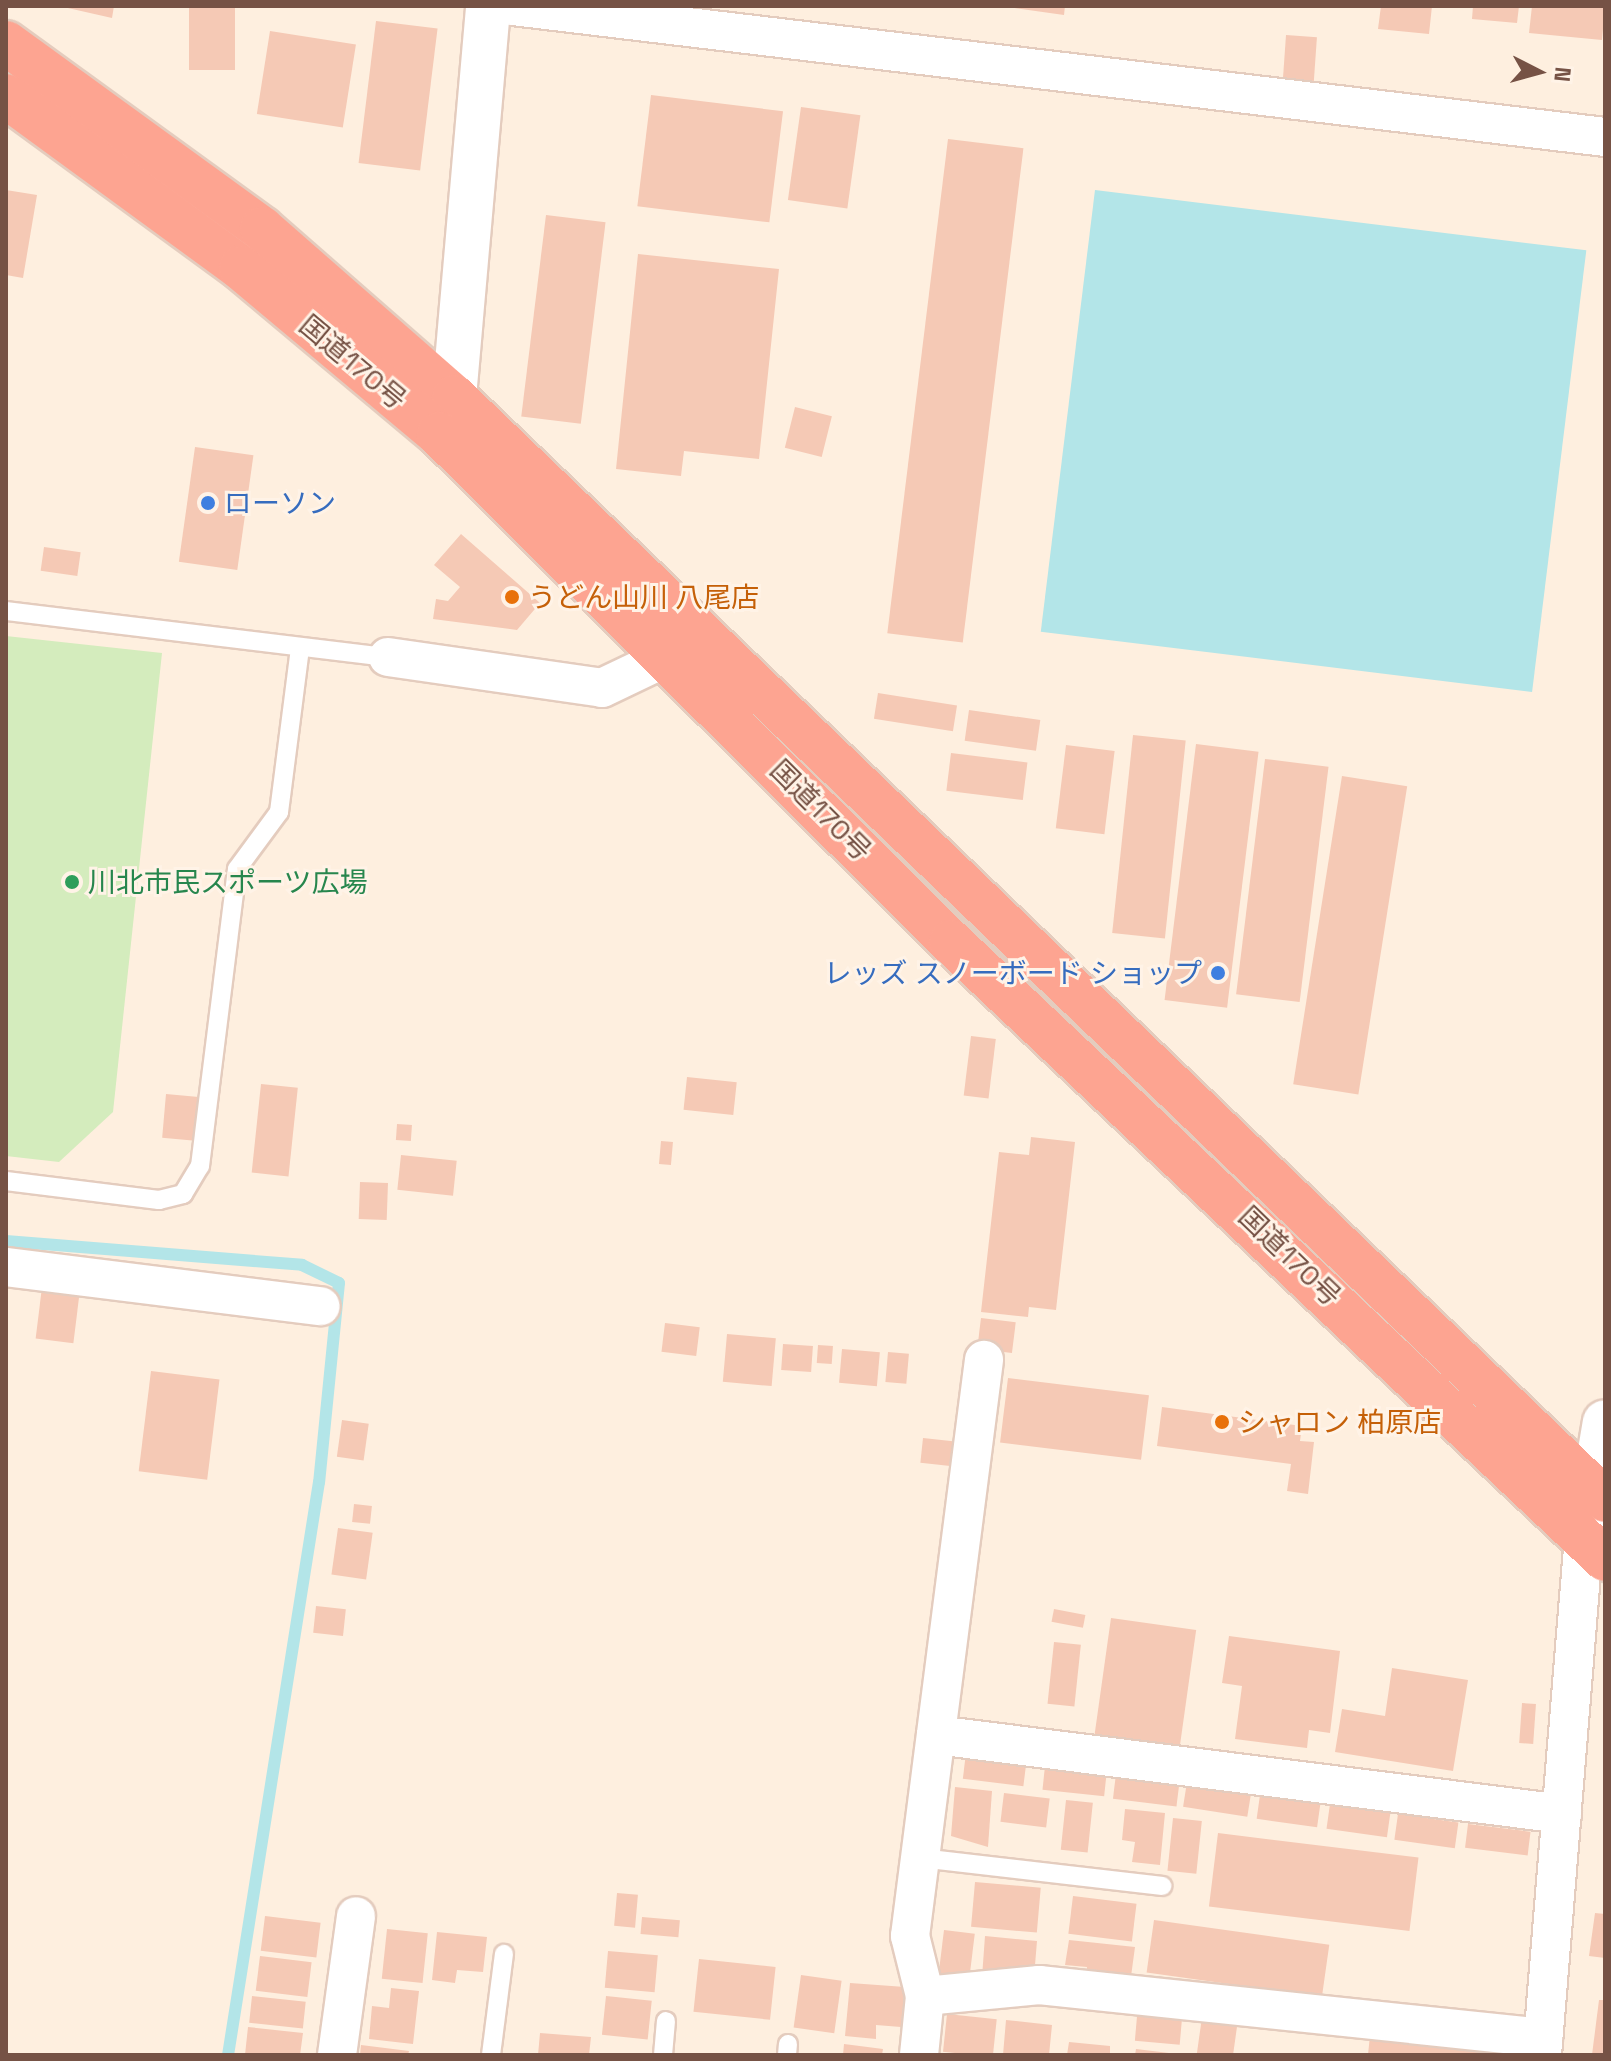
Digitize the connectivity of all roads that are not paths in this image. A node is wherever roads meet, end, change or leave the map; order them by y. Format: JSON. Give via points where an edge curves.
{"nodes":[{"id":1,"x":488,"y":6,"type":"edge"},
{"id":2,"x":513,"y":6,"type":"edge"},
{"id":3,"x":6,"y":43,"type":"edge"},
{"id":4,"x":6,"y":96,"type":"edge"},
{"id":5,"x":1605,"y":137,"type":"edge"},
{"id":6,"x":446,"y":415,"type":"junction"},
{"id":7,"x":6,"y":611,"type":"edge"},
{"id":8,"x":300,"y":647,"type":"junction"},
{"id":9,"x":669,"y":656,"type":"junction"},
{"id":10,"x":388,"y":657,"type":"joint"},
{"id":11,"x":6,"y":1181,"type":"edge"},
{"id":12,"x":6,"y":1267,"type":"edge"},
{"id":13,"x":321,"y":1306,"type":"dead end"},
{"id":14,"x":984,"y":1360,"type":"dead end"},
{"id":15,"x":1605,"y":1422,"type":"edge"},
{"id":16,"x":1598,"y":1521,"type":"edge"},
{"id":17,"x":936,"y":1735,"type":"junction"},
{"id":18,"x":1562,"y":1814,"type":"junction"},
{"id":19,"x":921,"y":1858,"type":"junction"},
{"id":20,"x":1162,"y":1886,"type":"dead end"},
{"id":21,"x":356,"y":1916,"type":"dead end"},
{"id":22,"x":504,"y":1954,"type":"dead end"},
{"id":23,"x":925,"y":1996,"type":"junction"},
{"id":24,"x":666,"y":2021,"type":"dead end"},
{"id":25,"x":1543,"y":2047,"type":"edge"},
{"id":26,"x":337,"y":2055,"type":"edge"},
{"id":27,"x":491,"y":2055,"type":"edge"},
{"id":28,"x":663,"y":2055,"type":"edge"},
{"id":29,"x":919,"y":2055,"type":"edge"}],
"edges":[{"from":1,"to":6,"type":"street"},
{"from":2,"to":5,"type":"street"},
{"from":3,"to":6,"type":"highway","name":"国道170号","via":[[262,229]]},
{"from":4,"to":6,"type":"highway","name":"国道170号"},
{"from":6,"to":9,"type":"highway","name":"国道170号"},
{"from":6,"to":16,"type":"highway","name":"国道170号"},
{"from":7,"to":8,"type":"lane"},
{"from":8,"to":10,"type":"lane"},
{"from":8,"to":11,"type":"lane","via":[[279,812],[237,869],[200,1166],[183,1194],[159,1200]]},
{"from":9,"to":10,"type":"street","via":[[602,688]]},
{"from":9,"to":16,"type":"highway","name":"国道170号","via":[[951,942]]},
{"from":12,"to":13,"type":"street"},
{"from":14,"to":17,"type":"street"},
{"from":15,"to":16,"type":"street"},
{"from":16,"to":18,"type":"street"},
{"from":17,"to":18,"type":"street"},
{"from":17,"to":19,"type":"street"},
{"from":18,"to":25,"type":"street"},
{"from":19,"to":20,"type":"lane"},
{"from":19,"to":23,"type":"street","via":[[910,1936]]},
{"from":21,"to":26,"type":"street"},
{"from":22,"to":27,"type":"lane"},
{"from":23,"to":25,"type":"street","via":[[1039,1985]]},
{"from":23,"to":29,"type":"street"},
{"from":24,"to":28,"type":"lane"}]}
